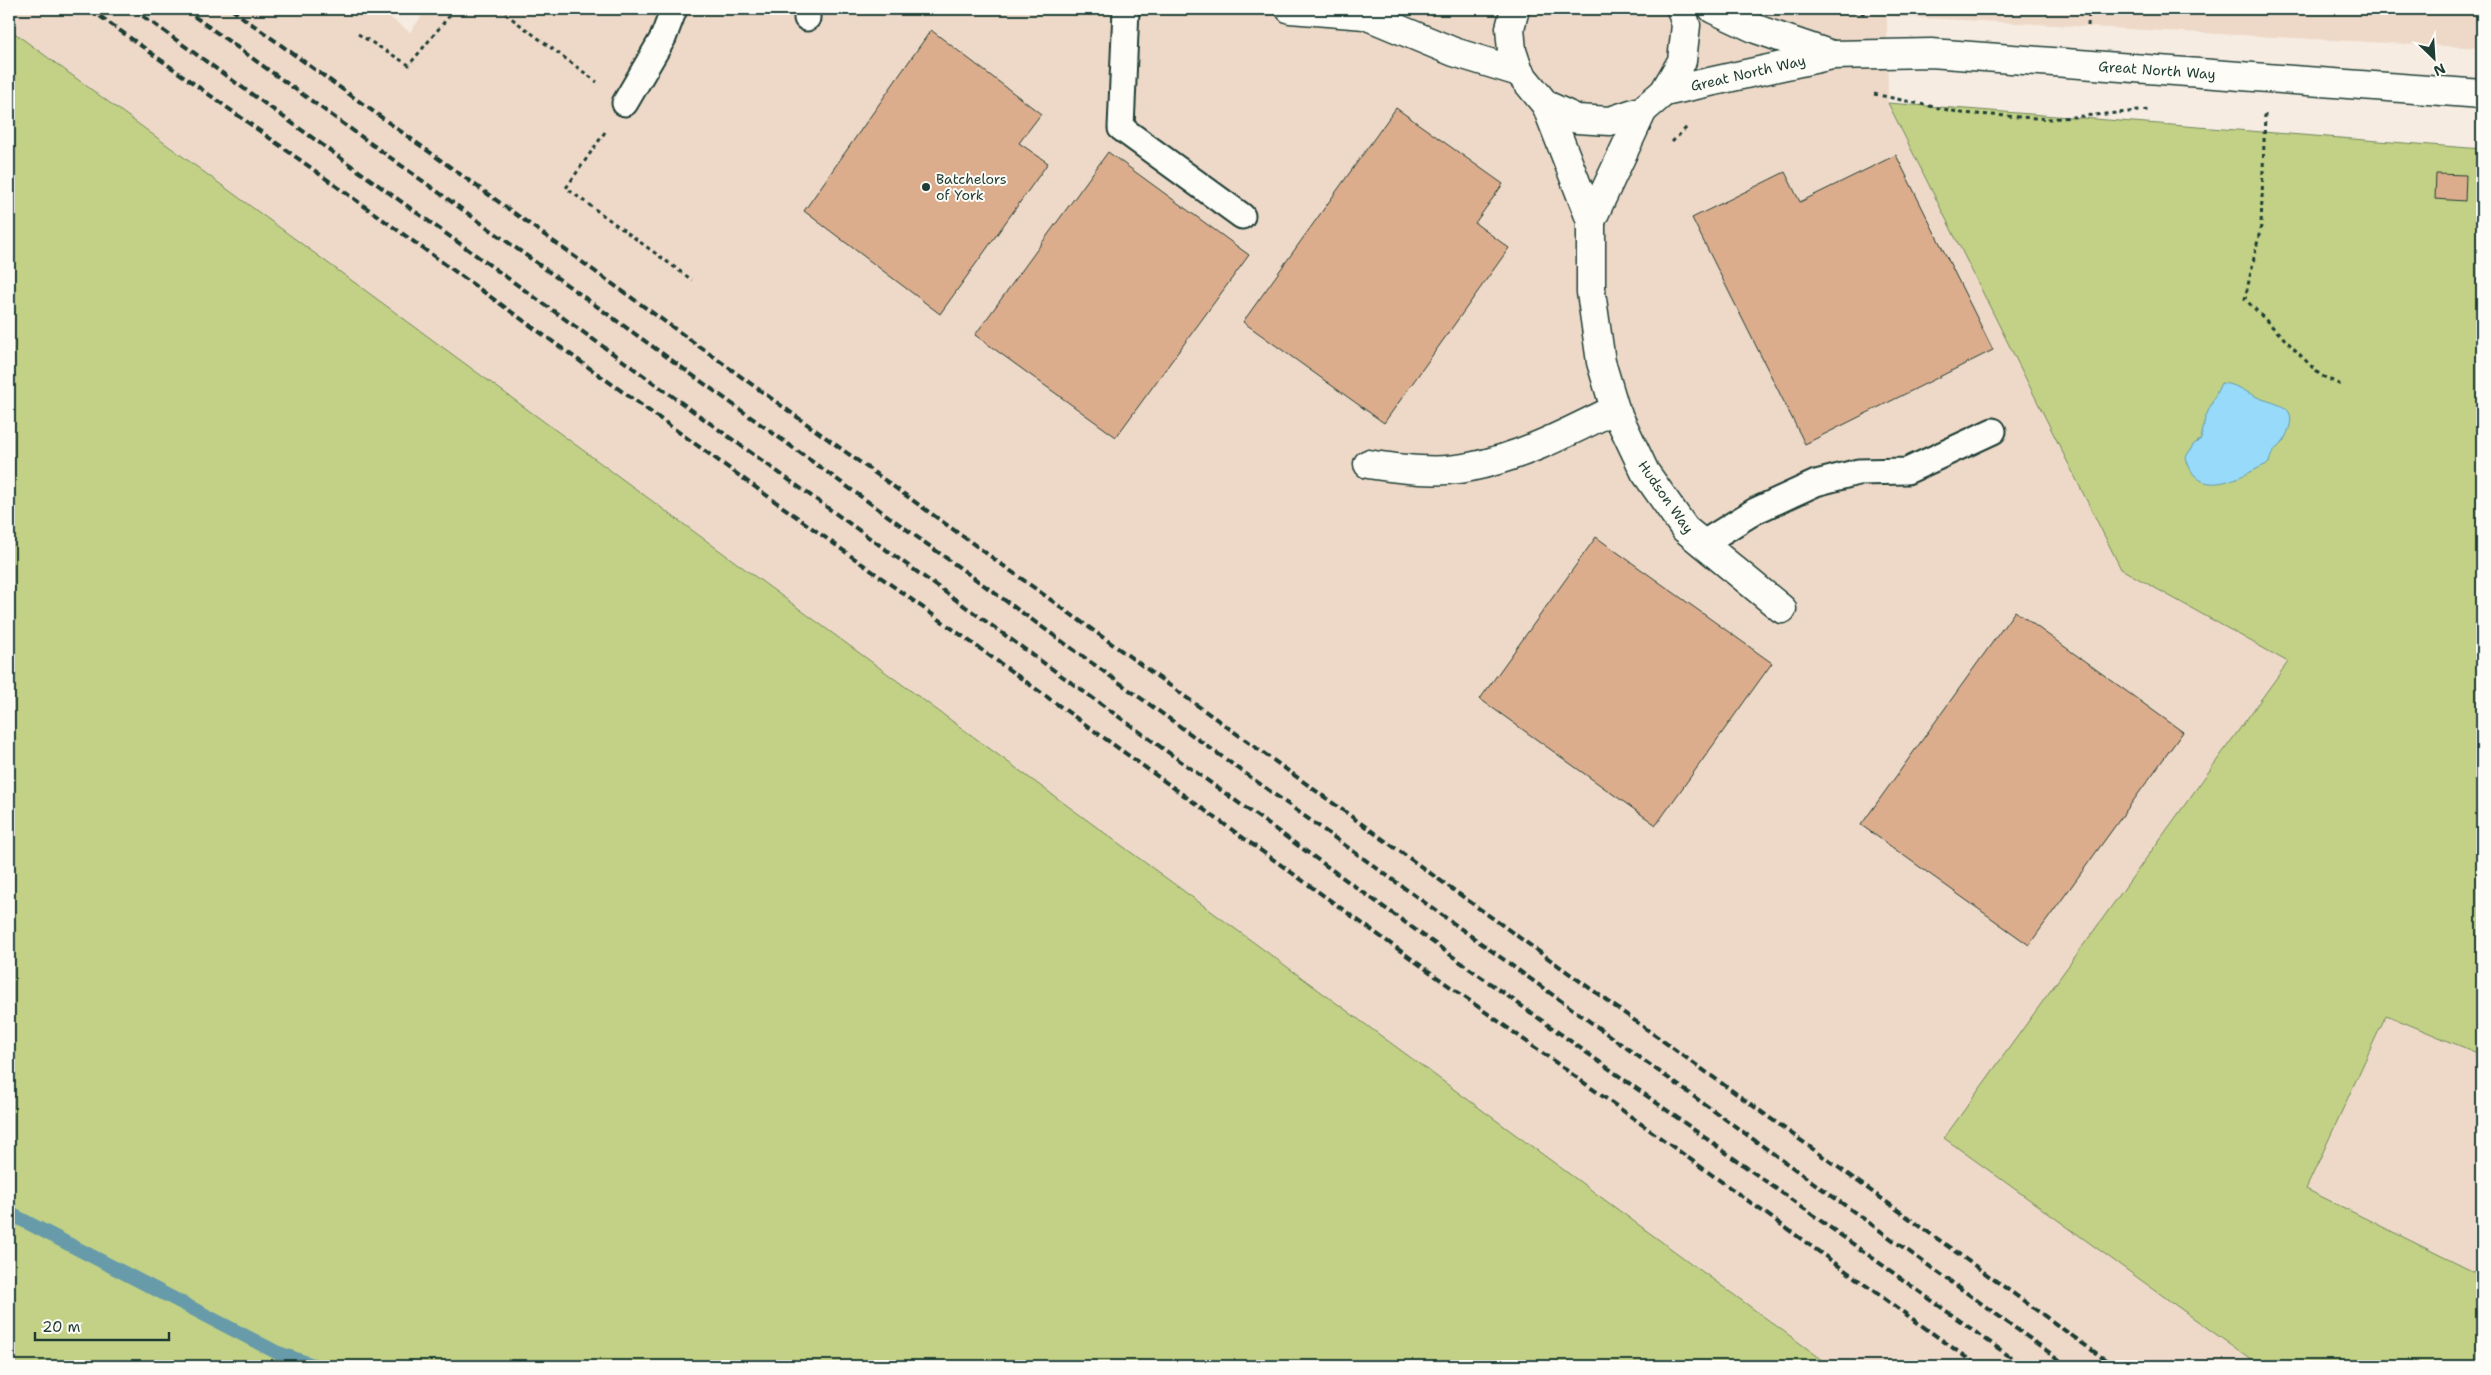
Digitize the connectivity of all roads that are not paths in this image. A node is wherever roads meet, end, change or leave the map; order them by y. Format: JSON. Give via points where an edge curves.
{"nodes":[{"id":1,"x":674,"y":9,"type":"edge"},
{"id":2,"x":1126,"y":9,"type":"edge"},
{"id":3,"x":1290,"y":9,"type":"edge"},
{"id":4,"x":1398,"y":9,"type":"edge"},
{"id":5,"x":1515,"y":9,"type":"edge"},
{"id":6,"x":1681,"y":9,"type":"edge"},
{"id":7,"x":1713,"y":9,"type":"edge"},
{"id":8,"x":1364,"y":15,"type":"junction"},
{"id":9,"x":1832,"y":55,"type":"junction"},
{"id":10,"x":1519,"y":72,"type":"junction"},
{"id":11,"x":1664,"y":92,"type":"junction"},
{"id":12,"x":2482,"y":94,"type":"edge"},
{"id":13,"x":625,"y":103,"type":"road end"},
{"id":14,"x":1546,"y":105,"type":"junction"},
{"id":15,"x":1643,"y":110,"type":"junction"},
{"id":16,"x":1242,"y":216,"type":"dead end"},
{"id":17,"x":1590,"y":221,"type":"junction"},
{"id":18,"x":1614,"y":409,"type":"junction"},
{"id":19,"x":1993,"y":431,"type":"dead end"},
{"id":20,"x":1368,"y":464,"type":"dead end"},
{"id":21,"x":1702,"y":544,"type":"junction"},
{"id":22,"x":1782,"y":609,"type":"dead end"}],
"edges":[{"from":1,"to":13,"type":"lane","via":[[663,38]]},
{"from":2,"to":16,"type":"lane","via":[[1121,128]]},
{"from":3,"to":8,"type":"street"},
{"from":4,"to":8,"type":"street"},
{"from":5,"to":10,"type":"street","via":[[1510,28]]},
{"from":6,"to":11,"type":"street","via":[[1686,25],[1682,61]]},
{"from":7,"to":9,"type":"street","name":"Great North Way","via":[[1756,29]]},
{"from":8,"to":10,"type":"street","via":[[1454,52]]},
{"from":9,"to":11,"type":"street","name":"Great North Way"},
{"from":9,"to":12,"type":"street","name":"Great North Way","via":[[1930,53]]},
{"from":10,"to":14,"type":"street"},
{"from":11,"to":15,"type":"street"},
{"from":14,"to":15,"type":"street","via":[[1577,119],[1610,121]]},
{"from":14,"to":17,"type":"street","name":"Hudson Way"},
{"from":15,"to":17,"type":"street","name":"Hudson Way"},
{"from":17,"to":18,"type":"street","name":"Hudson Way","via":[[1591,292],[1601,362]]},
{"from":18,"to":20,"type":"street","via":[[1563,436],[1470,467],[1408,470]]},
{"from":18,"to":21,"type":"street","name":"Hudson Way","via":[[1645,472],[1685,529]]},
{"from":19,"to":21,"type":"lane","via":[[1907,471],[1858,472],[1816,483],[1755,511]]},
{"from":21,"to":22,"type":"street","name":"Hudson Way"}]}
